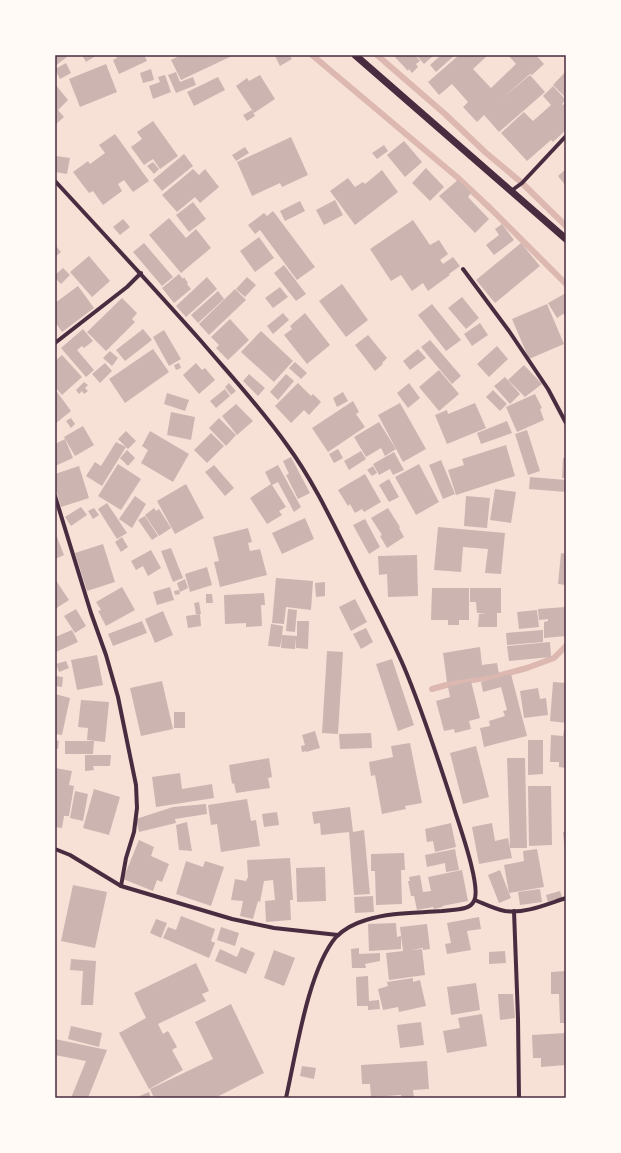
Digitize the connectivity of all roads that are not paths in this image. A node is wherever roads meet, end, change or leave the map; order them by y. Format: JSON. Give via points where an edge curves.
{"nodes":[{"id":1,"x":355,"y":55,"type":"edge"},
{"id":2,"x":566,"y":136,"type":"edge"},
{"id":3,"x":55,"y":181,"type":"edge"},
{"id":4,"x":511,"y":191,"type":"junction"},
{"id":5,"x":566,"y":239,"type":"edge"},
{"id":6,"x":463,"y":269,"type":"dead end"},
{"id":7,"x":141,"y":273,"type":"junction"},
{"id":8,"x":55,"y":343,"type":"edge"},
{"id":9,"x":566,"y":423,"type":"edge"},
{"id":10,"x":55,"y":496,"type":"edge"},
{"id":11,"x":55,"y":849,"type":"edge"},
{"id":12,"x":121,"y":886,"type":"junction"},
{"id":13,"x":566,"y":898,"type":"edge"},
{"id":14,"x":475,"y":900,"type":"junction"},
{"id":15,"x":514,"y":911,"type":"junction"},
{"id":16,"x":338,"y":934,"type":"junction"},
{"id":17,"x":286,"y":1098,"type":"edge"},
{"id":18,"x":519,"y":1098,"type":"edge"}],
"edges":[{"from":1,"to":4,"type":"street"},
{"from":2,"to":4,"type":"street"},
{"from":3,"to":7,"type":"street"},
{"from":4,"to":5,"type":"street"},
{"from":6,"to":9,"type":"street","via":[[548,389]]},
{"from":7,"to":8,"type":"street","via":[[127,287]]},
{"from":7,"to":14,"type":"street","via":[[270,422],[289,448],[337,532],[390,636],[419,704],[470,858],[476,890]]},
{"from":10,"to":12,"type":"street","via":[[118,697],[136,785],[134,832]]},
{"from":11,"to":12,"type":"street","via":[[70,855]]},
{"from":12,"to":16,"type":"street","via":[[232,919],[274,928]]},
{"from":13,"to":15,"type":"street"},
{"from":14,"to":15,"type":"street","via":[[495,909]]},
{"from":14,"to":16,"type":"street","via":[[466,908],[368,919]]},
{"from":15,"to":18,"type":"street"},
{"from":16,"to":17,"type":"street","via":[[314,981]]}]}
